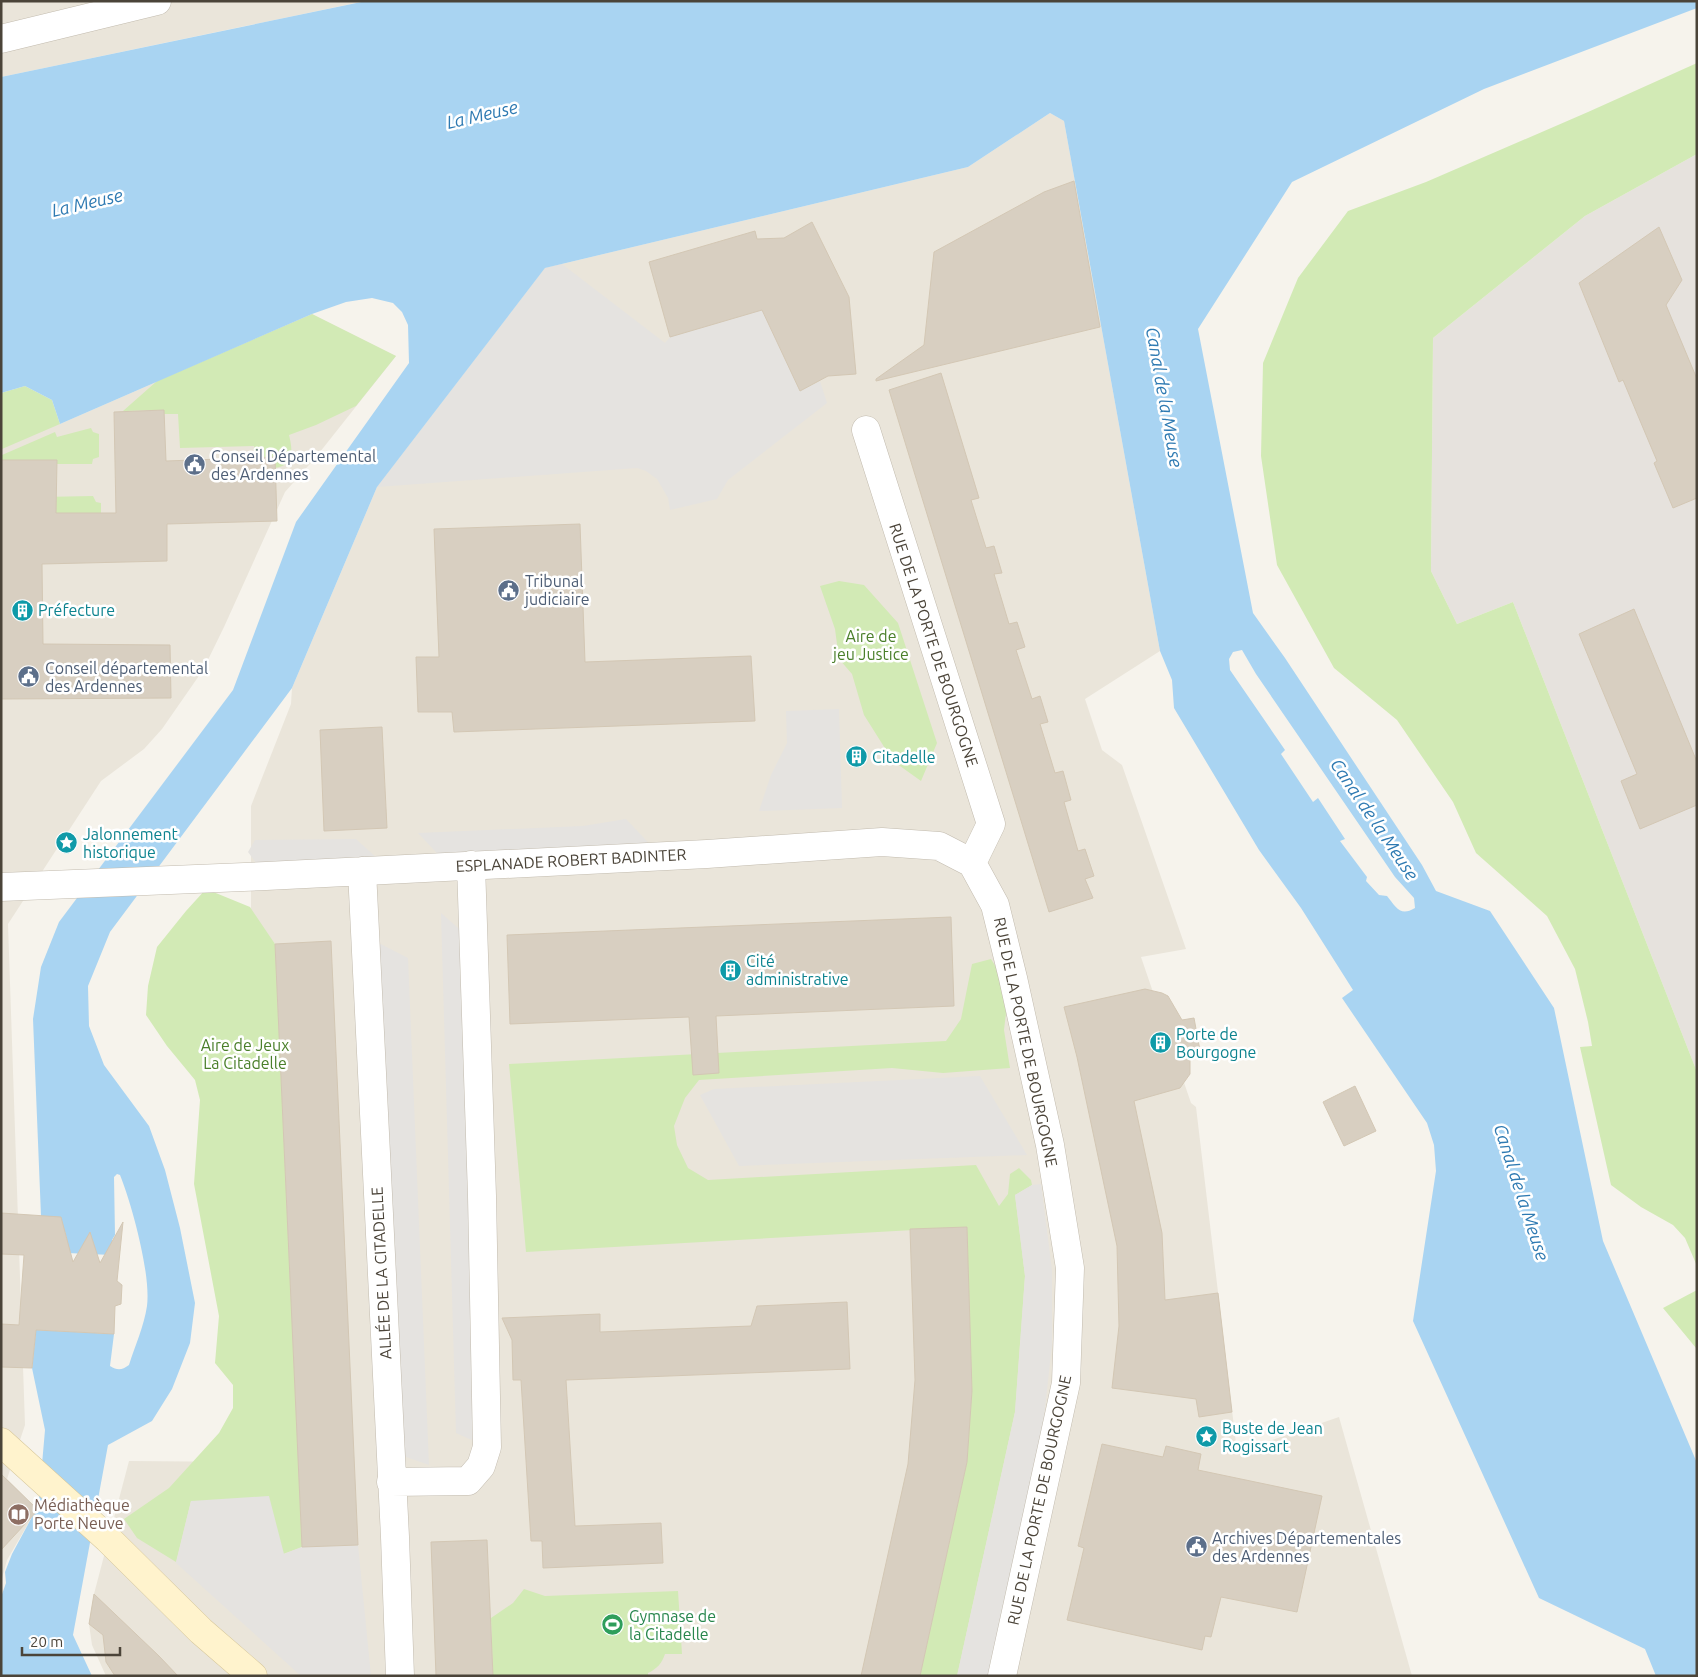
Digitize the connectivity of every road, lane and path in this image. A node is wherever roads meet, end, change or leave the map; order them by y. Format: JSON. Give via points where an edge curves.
{"nodes":[{"id":1,"x":157,"y":1,"type":"edge"},
{"id":2,"x":1,"y":39,"type":"edge"},
{"id":3,"x":866,"y":430,"type":"dead end"},
{"id":4,"x":972,"y":863,"type":"junction"},
{"id":5,"x":471,"y":865,"type":"junction"},
{"id":6,"x":362,"y":871,"type":"junction"},
{"id":7,"x":12,"y":887,"type":"edge"},
{"id":8,"x":11,"y":1450,"type":"edge"},
{"id":9,"x":391,"y":1482,"type":"junction"},
{"id":10,"x":253,"y":1676,"type":"edge"},
{"id":11,"x":400,"y":1676,"type":"edge"},
{"id":12,"x":1002,"y":1676,"type":"edge"}],
"edges":[{"from":1,"to":2,"type":"street"},
{"from":3,"to":4,"type":"street","name":"RUE DE LA PORTE DE BOURGOGNE","via":[[991,824]]},
{"from":4,"to":5,"type":"street","name":"ESPLANADE ROBERT BADINTER","via":[[939,846],[882,842]]},
{"from":4,"to":12,"type":"street","name":"RUE DE LA PORTE DE BOURGOGNE","via":[[995,905],[1011,969],[1050,1145],[1070,1268],[1066,1383]]},
{"from":5,"to":6,"type":"street","name":"ESPLANADE ROBERT BADINTER"},
{"from":5,"to":9,"type":"street","via":[[486,1447],[481,1466],[468,1481]]},
{"from":6,"to":7,"type":"street","name":"ESPLANADE ROBERT BADINTER"},
{"from":6,"to":9,"type":"street","name":"ALLÉE DE LA CITADELLE"},
{"from":8,"to":10,"type":"main road","via":[[201,1631]]},
{"from":9,"to":11,"type":"street","name":"ALLÉE DE LA CITADELLE"}]}
